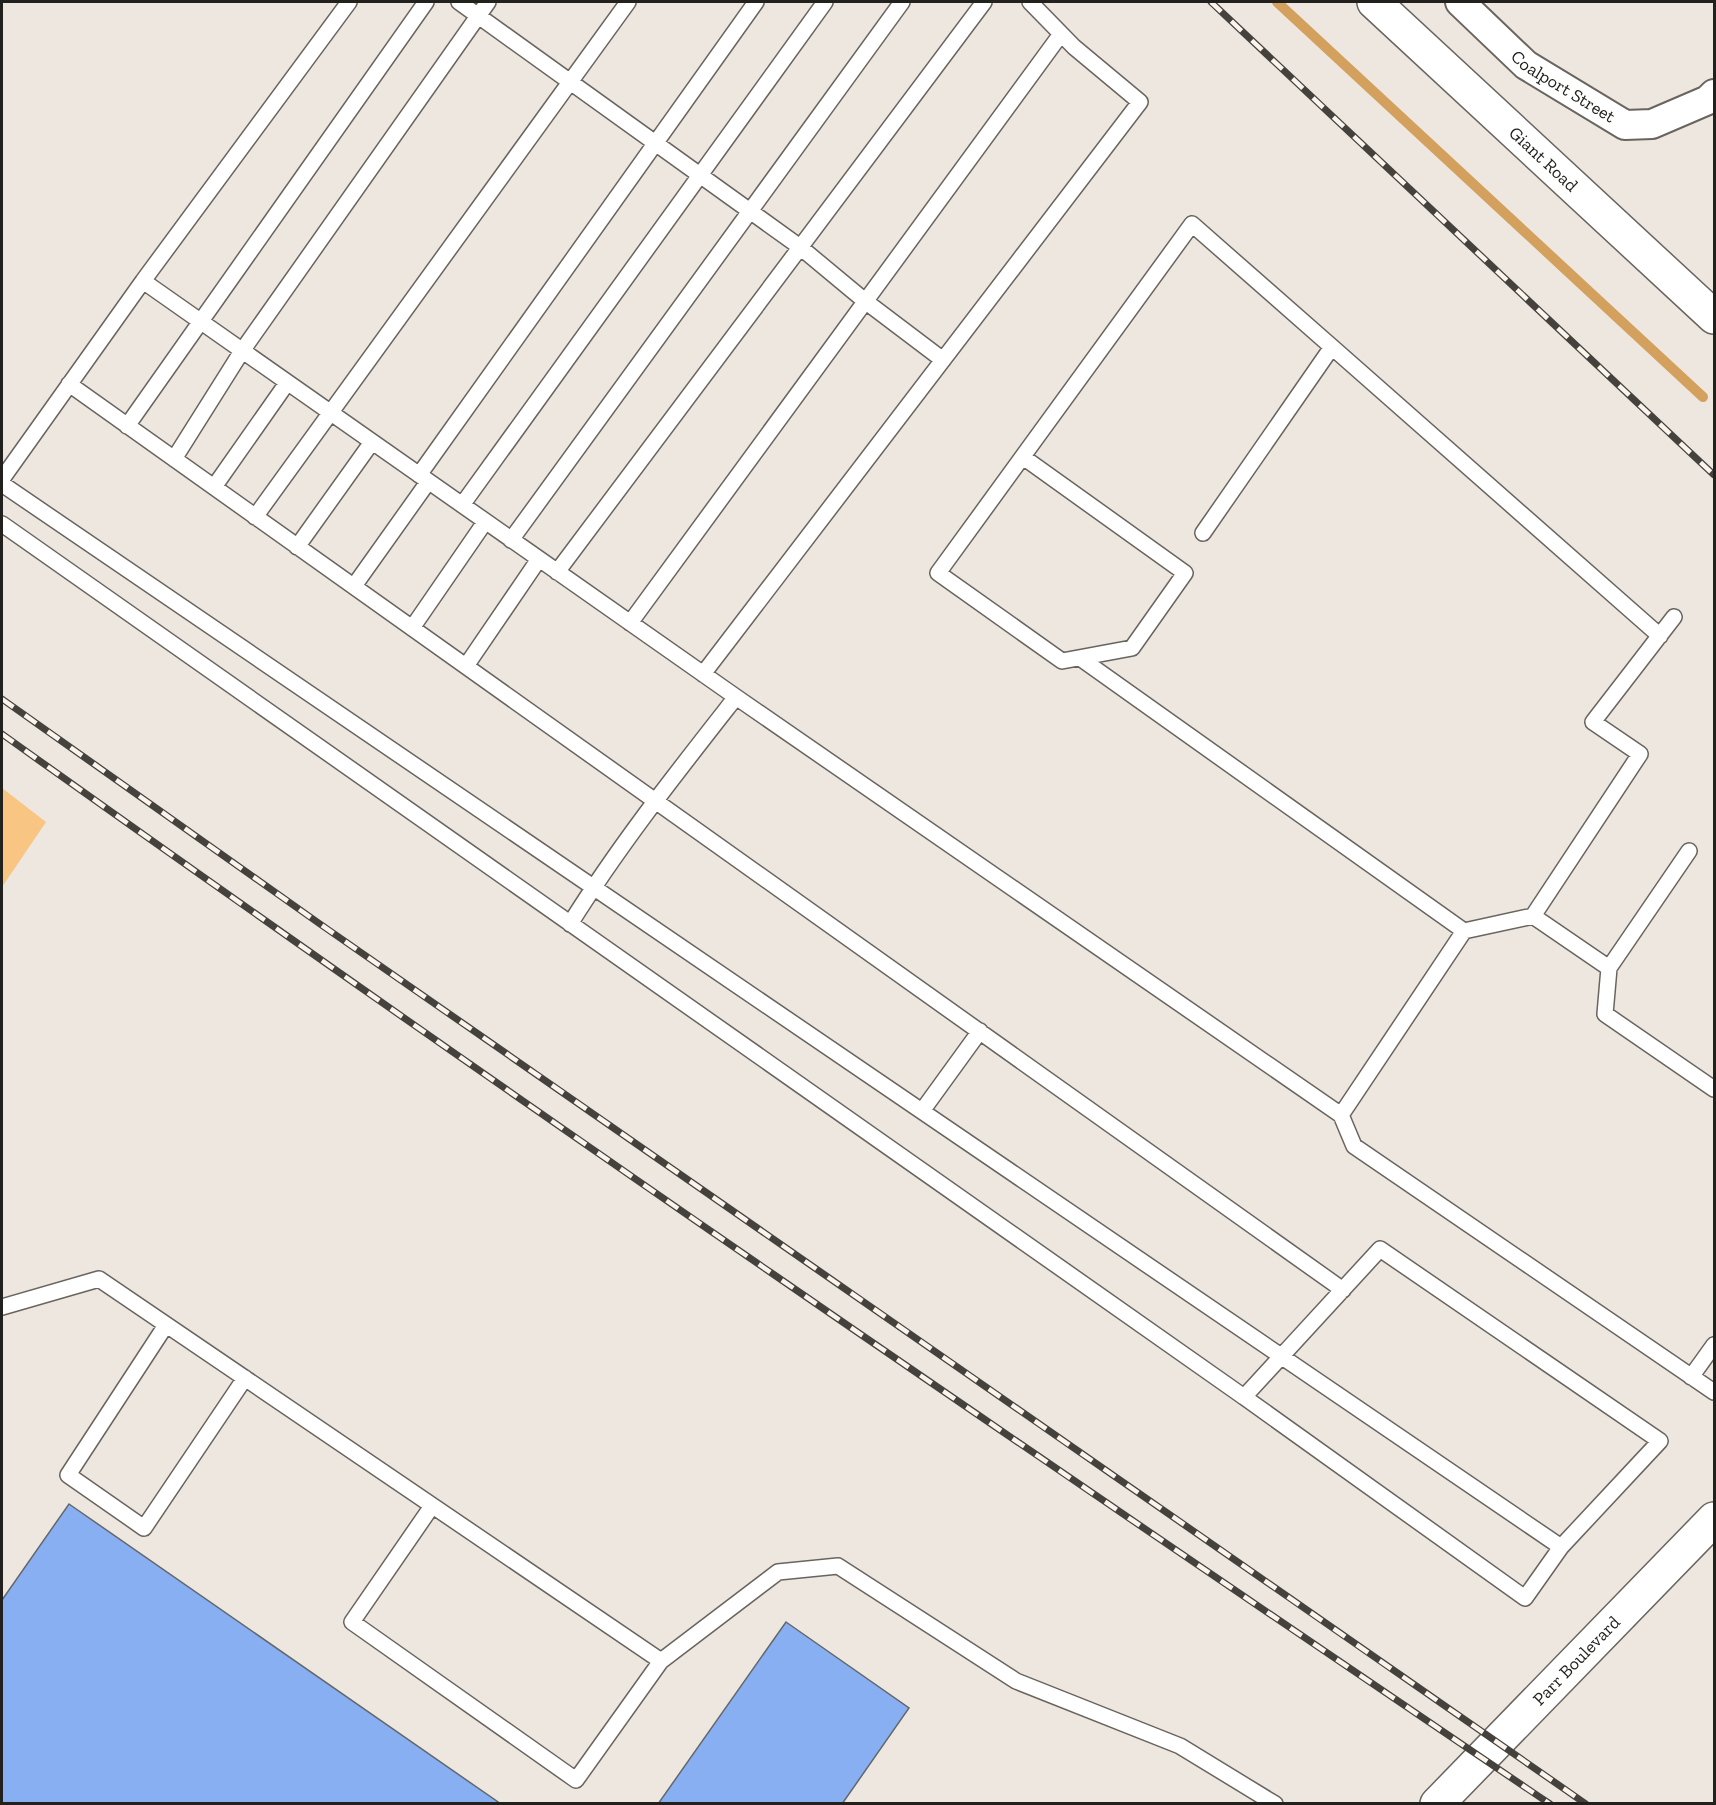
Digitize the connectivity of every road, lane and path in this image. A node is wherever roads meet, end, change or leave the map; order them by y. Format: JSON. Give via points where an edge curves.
{"nodes":[{"id":1,"x":349,"y":2,"type":"edge"},
{"id":2,"x":426,"y":2,"type":"edge"},
{"id":3,"x":459,"y":2,"type":"edge"},
{"id":4,"x":488,"y":2,"type":"edge"},
{"id":5,"x":628,"y":2,"type":"edge"},
{"id":6,"x":756,"y":2,"type":"edge"},
{"id":7,"x":825,"y":2,"type":"edge"},
{"id":8,"x":902,"y":2,"type":"edge"},
{"id":9,"x":984,"y":2,"type":"edge"},
{"id":10,"x":1030,"y":2,"type":"edge"},
{"id":11,"x":1374,"y":2,"type":"edge"},
{"id":12,"x":1460,"y":2,"type":"edge"},
{"id":13,"x":478,"y":15,"type":"junction"},
{"id":14,"x":1061,"y":34,"type":"junction"},
{"id":15,"x":571,"y":81,"type":"junction"},
{"id":16,"x":1714,"y":94,"type":"edge"},
{"id":17,"x":656,"y":143,"type":"junction"},
{"id":18,"x":700,"y":175,"type":"junction"},
{"id":19,"x":750,"y":211,"type":"junction"},
{"id":20,"x":800,"y":248,"type":"junction"},
{"id":21,"x":142,"y":282,"type":"junction"},
{"id":22,"x":865,"y":301,"type":"junction"},
{"id":23,"x":1714,"y":317,"type":"edge"},
{"id":24,"x":200,"y":321,"type":"junction"},
{"id":25,"x":1332,"y":347,"type":"junction"},
{"id":26,"x":242,"y":351,"type":"junction"},
{"id":27,"x":943,"y":360,"type":"junction"},
{"id":28,"x":287,"y":383,"type":"junction"},
{"id":29,"x":69,"y":384,"type":"junction"},
{"id":30,"x":330,"y":413,"type":"junction"},
{"id":31,"x":127,"y":426,"type":"junction"},
{"id":32,"x":372,"y":442,"type":"junction"},
{"id":33,"x":1023,"y":457,"type":"junction"},
{"id":34,"x":174,"y":459,"type":"junction"},
{"id":35,"x":2,"y":478,"type":"edge"},
{"id":36,"x":424,"y":478,"type":"junction"},
{"id":37,"x":2,"y":484,"type":"edge"},
{"id":38,"x":214,"y":488,"type":"junction"},
{"id":39,"x":462,"y":505,"type":"junction"},
{"id":40,"x":255,"y":517,"type":"junction"},
{"id":41,"x":485,"y":522,"type":"junction"},
{"id":42,"x":2,"y":524,"type":"edge"},
{"id":43,"x":1203,"y":533,"type":"dead end"},
{"id":44,"x":511,"y":540,"type":"junction"},
{"id":45,"x":297,"y":547,"type":"junction"},
{"id":46,"x":539,"y":559,"type":"junction"},
{"id":47,"x":557,"y":572,"type":"junction"},
{"id":48,"x":354,"y":586,"type":"junction"},
{"id":49,"x":1674,"y":617,"type":"dead end"},
{"id":50,"x":630,"y":623,"type":"junction"},
{"id":51,"x":412,"y":628,"type":"junction"},
{"id":52,"x":1660,"y":636,"type":"junction"},
{"id":53,"x":1080,"y":658,"type":"junction"},
{"id":54,"x":466,"y":666,"type":"junction"},
{"id":55,"x":703,"y":674,"type":"junction"},
{"id":56,"x":736,"y":697,"type":"junction"},
{"id":57,"x":655,"y":801,"type":"junction"},
{"id":58,"x":1689,"y":851,"type":"dead end"},
{"id":59,"x":593,"y":888,"type":"junction"},
{"id":60,"x":1533,"y":916,"type":"junction"},
{"id":61,"x":570,"y":924,"type":"junction"},
{"id":62,"x":1464,"y":931,"type":"junction"},
{"id":63,"x":1609,"y":968,"type":"junction"},
{"id":64,"x":980,"y":1031,"type":"junction"},
{"id":65,"x":1714,"y":1089,"type":"edge"},
{"id":66,"x":922,"y":1111,"type":"junction"},
{"id":67,"x":1341,"y":1115,"type":"junction"},
{"id":68,"x":1343,"y":1290,"type":"junction"},
{"id":69,"x":2,"y":1307,"type":"edge"},
{"id":70,"x":166,"y":1324,"type":"junction"},
{"id":71,"x":1714,"y":1345,"type":"edge"},
{"id":72,"x":1281,"y":1356,"type":"junction"},
{"id":73,"x":1691,"y":1377,"type":"junction"},
{"id":74,"x":245,"y":1378,"type":"junction"},
{"id":75,"x":1714,"y":1392,"type":"edge"},
{"id":76,"x":1244,"y":1397,"type":"junction"},
{"id":77,"x":432,"y":1506,"type":"junction"},
{"id":78,"x":1714,"y":1518,"type":"edge"},
{"id":79,"x":1561,"y":1546,"type":"junction"},
{"id":80,"x":661,"y":1661,"type":"junction"},
{"id":81,"x":1275,"y":1803,"type":"edge"},
{"id":82,"x":1437,"y":1803,"type":"edge"}],
"edges":[{"from":1,"to":21,"type":"lane"},
{"from":2,"to":24,"type":"lane"},
{"from":3,"to":13,"type":"lane"},
{"from":4,"to":13,"type":"lane"},
{"from":5,"to":15,"type":"lane"},
{"from":6,"to":17,"type":"lane"},
{"from":7,"to":18,"type":"lane"},
{"from":8,"to":19,"type":"lane"},
{"from":9,"to":20,"type":"lane"},
{"from":10,"to":14,"type":"lane"},
{"from":11,"to":23,"type":"street","name":"Giant Road"},
{"from":12,"to":16,"type":"street","name":"Coalport Street","via":[[1526,65],[1625,124],[1653,124]]},
{"from":13,"to":15,"type":"lane"},
{"from":13,"to":26,"type":"lane"},
{"from":14,"to":22,"type":"lane"},
{"from":14,"to":27,"type":"lane","via":[[1140,102]]},
{"from":15,"to":17,"type":"lane"},
{"from":15,"to":30,"type":"lane"},
{"from":17,"to":18,"type":"lane"},
{"from":17,"to":36,"type":"lane"},
{"from":18,"to":19,"type":"lane"},
{"from":18,"to":39,"type":"lane"},
{"from":19,"to":20,"type":"lane"},
{"from":19,"to":44,"type":"lane"},
{"from":20,"to":22,"type":"lane"},
{"from":20,"to":47,"type":"lane"},
{"from":21,"to":24,"type":"lane"},
{"from":21,"to":29,"type":"lane"},
{"from":22,"to":27,"type":"lane"},
{"from":22,"to":50,"type":"lane"},
{"from":24,"to":26,"type":"lane"},
{"from":24,"to":31,"type":"lane"},
{"from":25,"to":33,"type":"lane","via":[[1192,224]]},
{"from":25,"to":43,"type":"lane"},
{"from":25,"to":52,"type":"lane"},
{"from":26,"to":28,"type":"lane"},
{"from":26,"to":34,"type":"lane"},
{"from":27,"to":55,"type":"lane"},
{"from":28,"to":30,"type":"lane"},
{"from":28,"to":38,"type":"lane"},
{"from":29,"to":31,"type":"lane"},
{"from":29,"to":35,"type":"lane"},
{"from":30,"to":32,"type":"lane"},
{"from":30,"to":40,"type":"lane"},
{"from":31,"to":34,"type":"lane"},
{"from":32,"to":36,"type":"lane"},
{"from":32,"to":45,"type":"lane"},
{"from":33,"to":53,"type":"lane","via":[[939,573],[1062,661]]},
{"from":33,"to":53,"type":"lane","via":[[1185,573],[1132,648]]},
{"from":34,"to":38,"type":"lane"},
{"from":36,"to":39,"type":"lane"},
{"from":36,"to":48,"type":"lane"},
{"from":37,"to":59,"type":"lane"},
{"from":38,"to":40,"type":"lane"},
{"from":39,"to":41,"type":"lane"},
{"from":40,"to":45,"type":"lane"},
{"from":41,"to":44,"type":"lane"},
{"from":41,"to":51,"type":"lane"},
{"from":42,"to":61,"type":"lane"},
{"from":44,"to":46,"type":"lane"},
{"from":45,"to":48,"type":"lane"},
{"from":46,"to":47,"type":"lane"},
{"from":46,"to":54,"type":"lane"},
{"from":47,"to":50,"type":"lane"},
{"from":48,"to":51,"type":"lane"},
{"from":49,"to":52,"type":"lane"},
{"from":50,"to":55,"type":"lane"},
{"from":51,"to":54,"type":"lane"},
{"from":52,"to":60,"type":"lane","via":[[1593,722],[1640,754]]},
{"from":53,"to":62,"type":"lane"},
{"from":54,"to":57,"type":"lane"},
{"from":55,"to":56,"type":"lane"},
{"from":56,"to":57,"type":"lane"},
{"from":56,"to":67,"type":"lane"},
{"from":57,"to":59,"type":"lane"},
{"from":57,"to":64,"type":"lane"},
{"from":58,"to":63,"type":"lane"},
{"from":59,"to":61,"type":"lane"},
{"from":59,"to":66,"type":"lane"},
{"from":60,"to":62,"type":"lane"},
{"from":60,"to":63,"type":"lane"},
{"from":61,"to":76,"type":"lane"},
{"from":62,"to":67,"type":"lane"},
{"from":63,"to":65,"type":"lane","via":[[1605,1014]]},
{"from":64,"to":66,"type":"lane"},
{"from":64,"to":68,"type":"lane"},
{"from":66,"to":72,"type":"lane"},
{"from":67,"to":73,"type":"lane","via":[[1354,1146]]},
{"from":68,"to":72,"type":"lane"},
{"from":68,"to":79,"type":"lane","via":[[1380,1249],[1660,1441]]},
{"from":69,"to":70,"type":"lane","via":[[99,1279]]},
{"from":70,"to":74,"type":"lane"},
{"from":70,"to":74,"type":"lane","via":[[68,1475],[144,1528]]},
{"from":71,"to":73,"type":"lane"},
{"from":72,"to":76,"type":"lane"},
{"from":72,"to":79,"type":"lane"},
{"from":73,"to":75,"type":"lane"},
{"from":74,"to":77,"type":"lane"},
{"from":76,"to":79,"type":"lane","via":[[1525,1598]]},
{"from":77,"to":80,"type":"lane"},
{"from":77,"to":80,"type":"lane","via":[[352,1622],[576,1780]]},
{"from":78,"to":82,"type":"street","name":"Parr Boulevard"},
{"from":80,"to":81,"type":"lane","via":[[777,1572],[838,1566],[1016,1681],[1180,1746]]}]}
